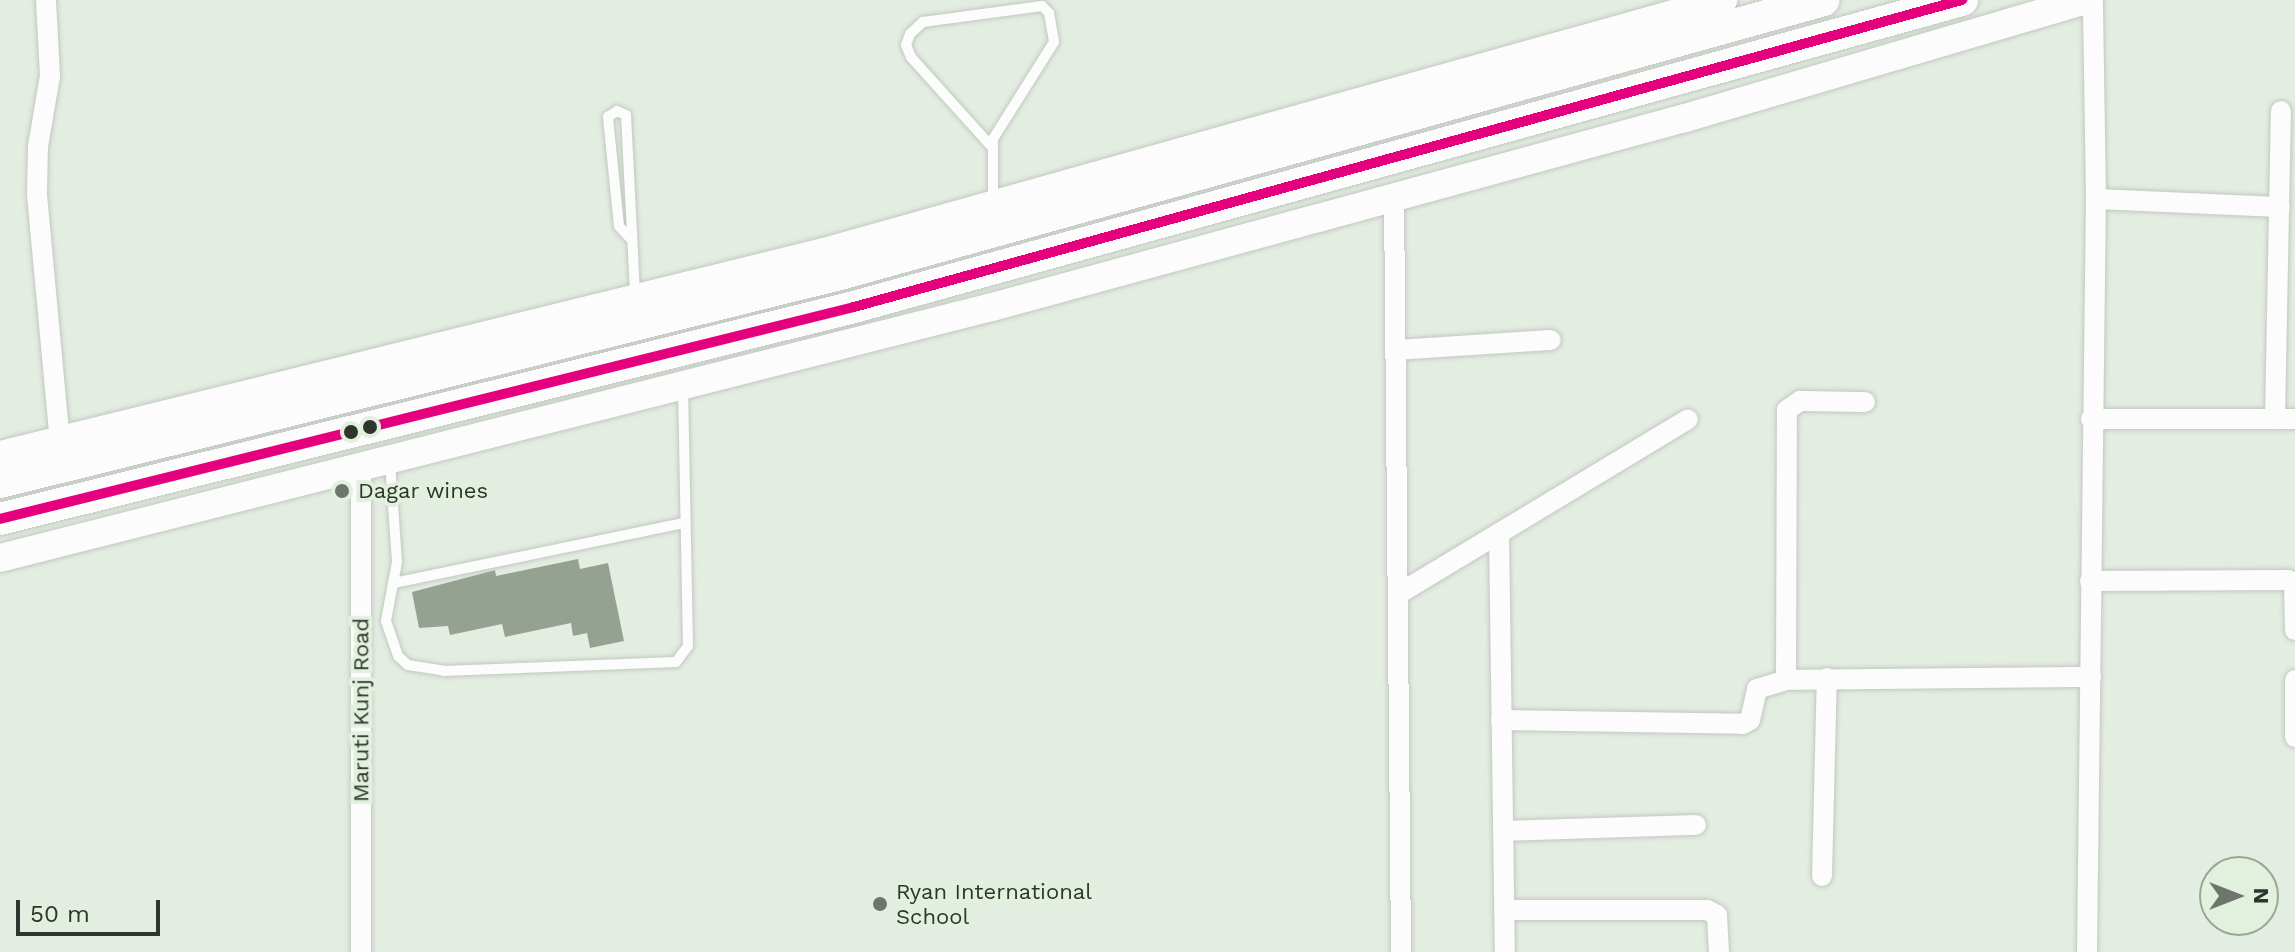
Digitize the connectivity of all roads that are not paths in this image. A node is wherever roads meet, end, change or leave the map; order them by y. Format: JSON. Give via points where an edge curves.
{"nodes":[{"id":1,"x":46,"y":0,"type":"edge"},
{"id":2,"x":1723,"y":0,"type":"edge"},
{"id":3,"x":1824,"y":0,"type":"edge"},
{"id":4,"x":1962,"y":0,"type":"edge"},
{"id":5,"x":2085,"y":0,"type":"edge"},
{"id":6,"x":2093,"y":0,"type":"edge"},
{"id":7,"x":2281,"y":111,"type":"dead end"},
{"id":8,"x":991,"y":146,"type":"junction"},
{"id":9,"x":1394,"y":196,"type":"junction"},
{"id":10,"x":2096,"y":199,"type":"junction"},
{"id":11,"x":993,"y":206,"type":"junction"},
{"id":12,"x":2280,"y":207,"type":"junction"},
{"id":13,"x":630,"y":238,"type":"junction"},
{"id":14,"x":636,"y":298,"type":"junction"},
{"id":15,"x":1551,"y":340,"type":"dead end"},
{"id":16,"x":1396,"y":350,"type":"junction"},
{"id":17,"x":682,"y":382,"type":"junction"},
{"id":18,"x":1865,"y":402,"type":"dead end"},
{"id":19,"x":1688,"y":419,"type":"dead end"},
{"id":20,"x":2091,"y":419,"type":"junction"},
{"id":21,"x":2285,"y":419,"type":"edge"},
{"id":22,"x":60,"y":441,"type":"junction"},
{"id":23,"x":0,"y":455,"type":"edge"},
{"id":24,"x":390,"y":460,"type":"junction"},
{"id":25,"x":361,"y":468,"type":"junction"},
{"id":26,"x":0,"y":482,"type":"edge"},
{"id":27,"x":0,"y":519,"type":"edge"},
{"id":28,"x":685,"y":523,"type":"junction"},
{"id":29,"x":1499,"y":533,"type":"junction"},
{"id":30,"x":0,"y":558,"type":"edge"},
{"id":31,"x":2090,"y":581,"type":"junction"},
{"id":32,"x":2294,"y":582,"type":"edge"},
{"id":33,"x":394,"y":583,"type":"junction"},
{"id":34,"x":1400,"y":593,"type":"junction"},
{"id":35,"x":2295,"y":630,"type":"edge"},
{"id":36,"x":2091,"y":677,"type":"junction"},
{"id":37,"x":1827,"y":678,"type":"junction"},
{"id":38,"x":1786,"y":680,"type":"junction"},
{"id":39,"x":2295,"y":680,"type":"edge"},
{"id":40,"x":2295,"y":715,"type":"edge"},
{"id":41,"x":1501,"y":720,"type":"junction"},
{"id":42,"x":2295,"y":737,"type":"edge"},
{"id":43,"x":1696,"y":825,"type":"dead end"},
{"id":44,"x":1503,"y":831,"type":"junction"},
{"id":45,"x":1822,"y":876,"type":"dead end"},
{"id":46,"x":1504,"y":910,"type":"junction"},
{"id":47,"x":361,"y":952,"type":"edge"},
{"id":48,"x":1401,"y":952,"type":"edge"},
{"id":49,"x":1505,"y":952,"type":"edge"},
{"id":50,"x":1719,"y":952,"type":"edge"},
{"id":51,"x":2087,"y":952,"type":"edge"}],
"edges":[{"from":1,"to":22,"type":"street","via":[[50,76],[38,146],[37,195]]},
{"from":2,"to":11,"type":"main road"},
{"from":3,"to":26,"type":"highway","via":[[840,274]]},
{"from":4,"to":27,"type":"highway","via":[[854,307]]},
{"from":5,"to":9,"type":"main road","via":[[1685,118]]},
{"from":6,"to":10,"type":"street"},
{"from":7,"to":12,"type":"street"},
{"from":8,"to":8,"type":"lane","via":[[1052,51],[1054,31],[1042,6],[923,22],[910,34],[911,57]]},
{"from":8,"to":11,"type":"lane"},
{"from":9,"to":16,"type":"street"},
{"from":9,"to":17,"type":"main road","via":[[992,307]]},
{"from":10,"to":12,"type":"street"},
{"from":10,"to":20,"type":"street"},
{"from":11,"to":14,"type":"main road"},
{"from":12,"to":21,"type":"street"},
{"from":13,"to":13,"type":"lane","via":[[619,226],[608,117],[617,111],[626,115],[635,224]]},
{"from":13,"to":14,"type":"lane"},
{"from":14,"to":22,"type":"main road"},
{"from":15,"to":16,"type":"street"},
{"from":16,"to":34,"type":"street"},
{"from":17,"to":24,"type":"main road"},
{"from":17,"to":28,"type":"lane"},
{"from":18,"to":38,"type":"street","via":[[1800,401],[1787,410]]},
{"from":19,"to":29,"type":"street"},
{"from":20,"to":21,"type":"street"},
{"from":20,"to":31,"type":"street"},
{"from":22,"to":23,"type":"main road"},
{"from":24,"to":25,"type":"main road"},
{"from":24,"to":33,"type":"lane"},
{"from":25,"to":30,"type":"main road"},
{"from":25,"to":47,"type":"street","name":"Maruti Kunj Road"},
{"from":28,"to":33,"type":"lane"},
{"from":28,"to":33,"type":"lane","via":[[688,646],[676,662],[417,668],[398,656],[388,631]]},
{"from":29,"to":34,"type":"street"},
{"from":29,"to":41,"type":"street"},
{"from":31,"to":32,"type":"street"},
{"from":31,"to":36,"type":"street"},
{"from":32,"to":35,"type":"street"},
{"from":34,"to":48,"type":"street"},
{"from":36,"to":37,"type":"street"},
{"from":36,"to":51,"type":"street"},
{"from":37,"to":38,"type":"street"},
{"from":37,"to":45,"type":"street"},
{"from":38,"to":41,"type":"street","via":[[1757,689],[1750,720],[1743,724]]},
{"from":39,"to":40,"type":"street"},
{"from":40,"to":42,"type":"street"},
{"from":41,"to":44,"type":"street"},
{"from":43,"to":44,"type":"street"},
{"from":44,"to":46,"type":"street"},
{"from":46,"to":49,"type":"street"},
{"from":46,"to":50,"type":"street","via":[[1707,910],[1717,915]]}]}
